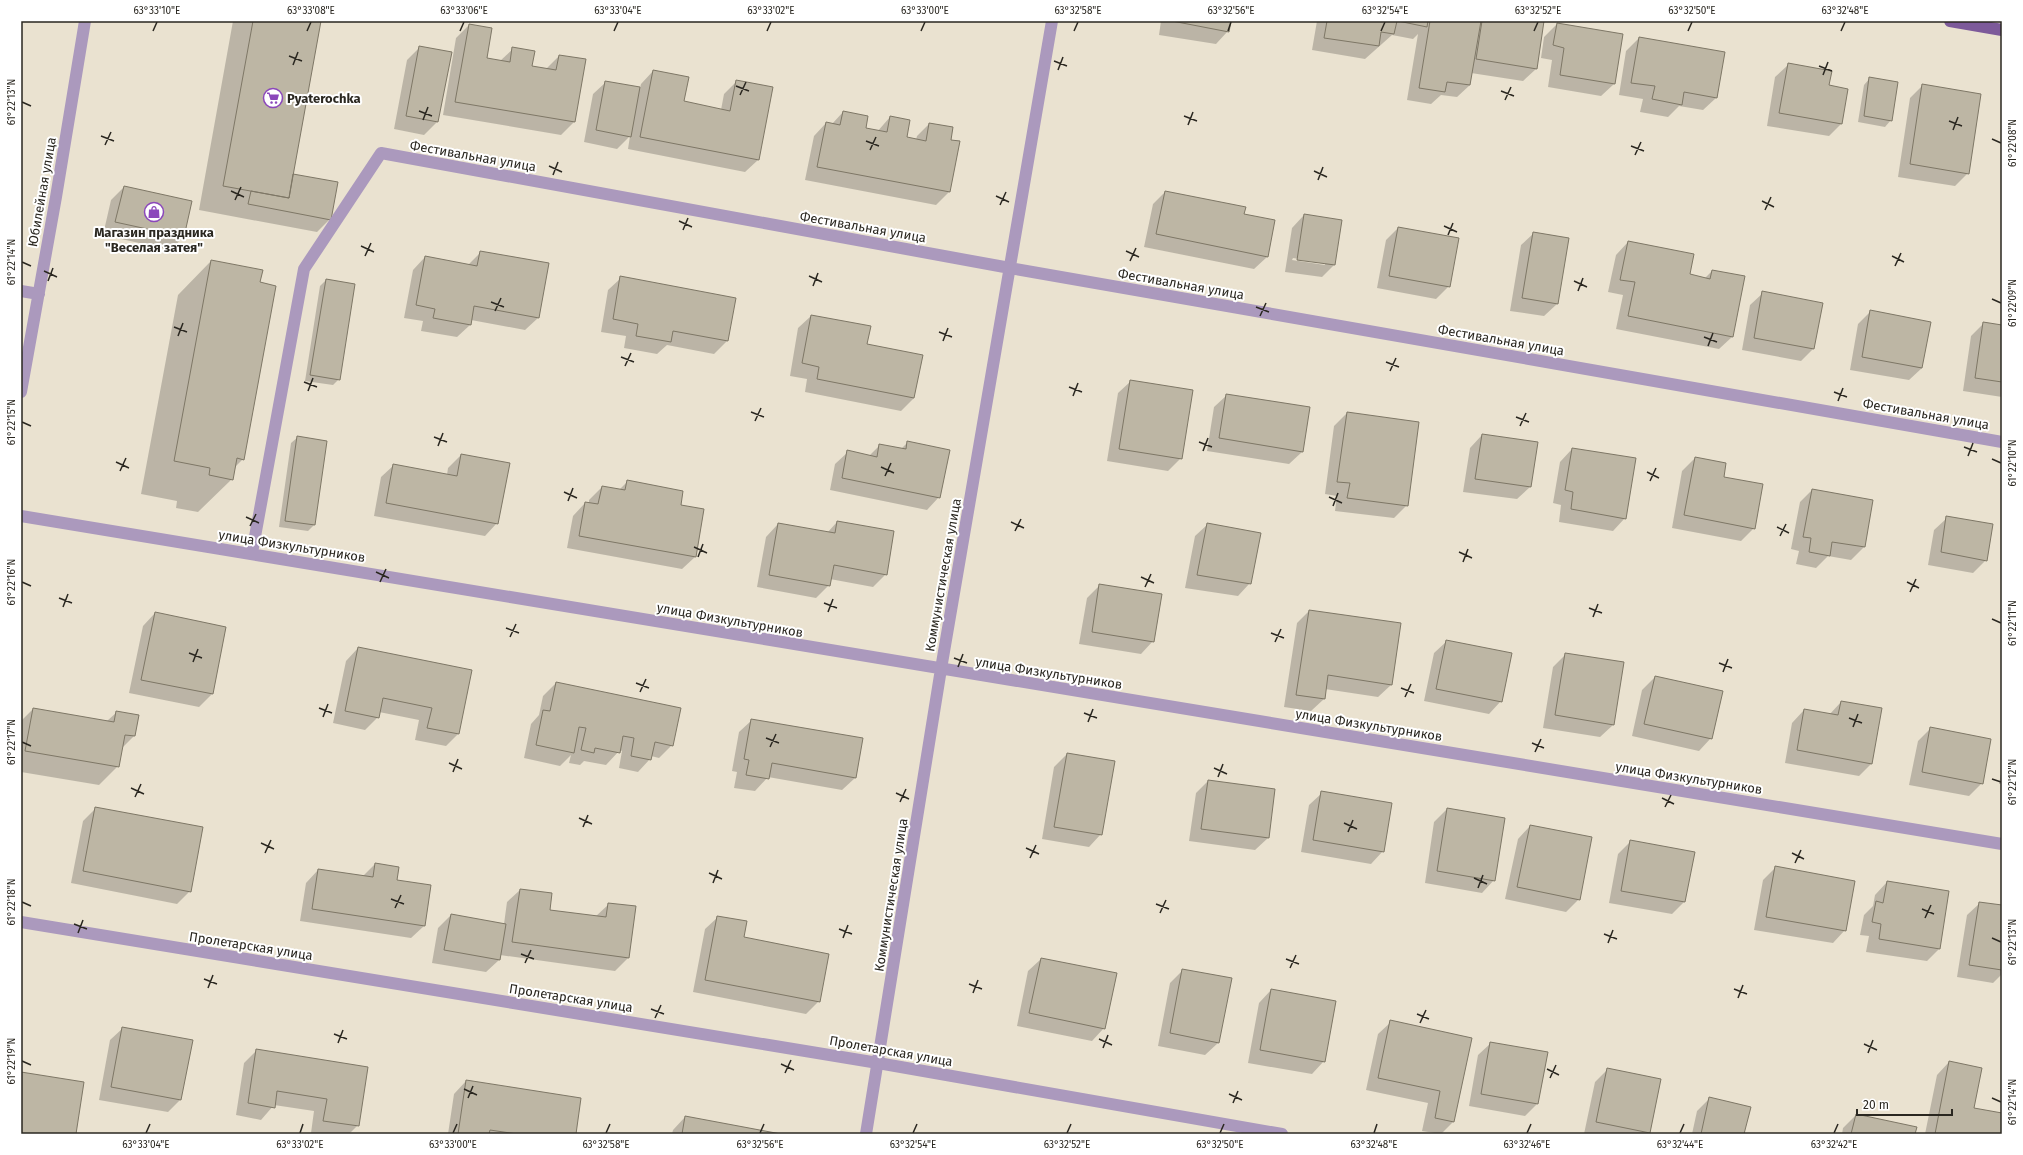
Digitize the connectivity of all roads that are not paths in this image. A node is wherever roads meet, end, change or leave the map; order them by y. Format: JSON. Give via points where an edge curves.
{"nodes":[{"id":1,"x":85,"y":21,"type":"edge"},
{"id":2,"x":1052,"y":21,"type":"edge"},
{"id":3,"x":1950,"y":21,"type":"edge"},
{"id":4,"x":1996,"y":26,"type":"edge"},
{"id":5,"x":1010,"y":268,"type":"junction"},
{"id":6,"x":21,"y":291,"type":"edge"},
{"id":7,"x":39,"y":294,"type":"junction"},
{"id":8,"x":21,"y":392,"type":"edge"},
{"id":9,"x":2002,"y":442,"type":"edge"},
{"id":10,"x":21,"y":516,"type":"edge"},
{"id":11,"x":252,"y":553,"type":"junction"},
{"id":12,"x":941,"y":669,"type":"junction"},
{"id":13,"x":2002,"y":844,"type":"edge"},
{"id":14,"x":21,"y":922,"type":"edge"},
{"id":15,"x":878,"y":1063,"type":"junction"},
{"id":16,"x":866,"y":1134,"type":"edge"},
{"id":17,"x":1282,"y":1134,"type":"edge"}],
"edges":[{"from":1,"to":7,"type":"street","name":"Юбилейная улица"},
{"from":2,"to":5,"type":"street","name":"Коммунистическая улица"},
{"from":3,"to":4,"type":"main road"},
{"from":5,"to":9,"type":"street","name":"Фестивальная улица"},
{"from":5,"to":11,"type":"street","name":"Фестивальная улица","via":[[380,153],[304,269]]},
{"from":5,"to":12,"type":"street","name":"Коммунистическая улица"},
{"from":6,"to":7,"type":"street"},
{"from":7,"to":8,"type":"street","name":"Юбилейная улица"},
{"from":10,"to":11,"type":"street","name":"улица Физкультурников"},
{"from":11,"to":12,"type":"street","name":"улица Физкультурников"},
{"from":12,"to":13,"type":"street","name":"улица Физкультурников"},
{"from":12,"to":15,"type":"street","name":"Коммунистическая улица"},
{"from":14,"to":15,"type":"street","name":"Пролетарская улица"},
{"from":15,"to":16,"type":"street","name":"Коммунистическая улица"},
{"from":15,"to":17,"type":"street","name":"Пролетарская улица"}]}
